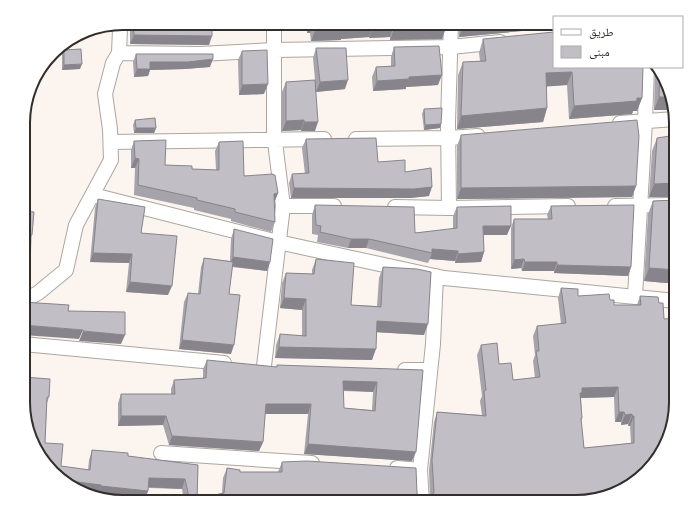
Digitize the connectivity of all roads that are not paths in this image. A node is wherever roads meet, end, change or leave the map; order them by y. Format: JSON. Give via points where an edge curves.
{"nodes":[{"id":1,"x":119,"y":30,"type":"edge"},
{"id":2,"x":274,"y":30,"type":"edge"},
{"id":3,"x":451,"y":30,"type":"edge"},
{"id":4,"x":514,"y":40,"type":"edge"},
{"id":5,"x":451,"y":47,"type":"junction"},
{"id":6,"x":275,"y":50,"type":"junction"},
{"id":7,"x":119,"y":53,"type":"junction"},
{"id":8,"x":647,"y":68,"type":"edge"},
{"id":9,"x":669,"y":119,"type":"edge"},
{"id":10,"x":645,"y":121,"type":"junction"},
{"id":11,"x":606,"y":125,"type":"edge"},
{"id":12,"x":488,"y":135,"type":"edge"},
{"id":13,"x":449,"y":138,"type":"junction"},
{"id":14,"x":275,"y":140,"type":"junction"},
{"id":15,"x":111,"y":142,"type":"junction"},
{"id":16,"x":93,"y":195,"type":"junction"},
{"id":17,"x":669,"y":205,"type":"edge"},
{"id":18,"x":283,"y":206,"type":"junction"},
{"id":19,"x":584,"y":206,"type":"edge"},
{"id":20,"x":600,"y":206,"type":"edge"},
{"id":21,"x":640,"y":206,"type":"junction"},
{"id":22,"x":346,"y":207,"type":"edge"},
{"id":23,"x":386,"y":207,"type":"edge"},
{"id":24,"x":449,"y":208,"type":"junction"},
{"id":25,"x":278,"y":242,"type":"junction"},
{"id":26,"x":436,"y":276,"type":"junction"},
{"id":27,"x":635,"y":296,"type":"junction"},
{"id":28,"x":30,"y":298,"type":"edge"},
{"id":29,"x":669,"y":300,"type":"edge"},
{"id":30,"x":30,"y":345,"type":"edge"},
{"id":31,"x":234,"y":364,"type":"edge"},
{"id":32,"x":249,"y":365,"type":"edge"},
{"id":33,"x":264,"y":366,"type":"junction"},
{"id":34,"x":280,"y":367,"type":"edge"},
{"id":35,"x":391,"y":370,"type":"edge"},
{"id":36,"x":430,"y":370,"type":"junction"},
{"id":37,"x":161,"y":453,"type":"dead end"},
{"id":38,"x":326,"y":464,"type":"edge"},
{"id":39,"x":381,"y":467,"type":"edge"},
{"id":40,"x":420,"y":470,"type":"junction"},
{"id":41,"x":422,"y":495,"type":"edge"}],
"edges":[{"from":1,"to":7,"type":"street"},
{"from":2,"to":6,"type":"street"},
{"from":3,"to":5,"type":"street"},
{"from":4,"to":5,"type":"street"},
{"from":5,"to":6,"type":"street"},
{"from":5,"to":13,"type":"street"},
{"from":6,"to":7,"type":"street","via":[[200,54]]},
{"from":6,"to":14,"type":"street"},
{"from":7,"to":15,"type":"street","via":[[113,63],[106,94]]},
{"from":8,"to":10,"type":"street"},
{"from":9,"to":10,"type":"street"},
{"from":10,"to":11,"type":"street"},
{"from":10,"to":21,"type":"street"},
{"from":12,"to":13,"type":"street"},
{"from":13,"to":14,"type":"street"},
{"from":13,"to":24,"type":"street"},
{"from":14,"to":15,"type":"street"},
{"from":14,"to":18,"type":"street"},
{"from":15,"to":16,"type":"street","via":[[111,160]]},
{"from":16,"to":25,"type":"street"},
{"from":16,"to":28,"type":"street","via":[[76,225],[66,270]]},
{"from":17,"to":21,"type":"street"},
{"from":18,"to":22,"type":"street"},
{"from":18,"to":25,"type":"street"},
{"from":19,"to":24,"type":"street"},
{"from":20,"to":21,"type":"street"},
{"from":21,"to":27,"type":"street"},
{"from":23,"to":24,"type":"street"},
{"from":25,"to":26,"type":"street"},
{"from":25,"to":33,"type":"street"},
{"from":26,"to":27,"type":"street"},
{"from":26,"to":36,"type":"street"},
{"from":27,"to":29,"type":"street"},
{"from":30,"to":31,"type":"street"},
{"from":32,"to":33,"type":"street"},
{"from":33,"to":34,"type":"street"},
{"from":35,"to":36,"type":"street"},
{"from":36,"to":40,"type":"street"},
{"from":37,"to":38,"type":"street"},
{"from":39,"to":40,"type":"street"},
{"from":40,"to":41,"type":"street"}]}
